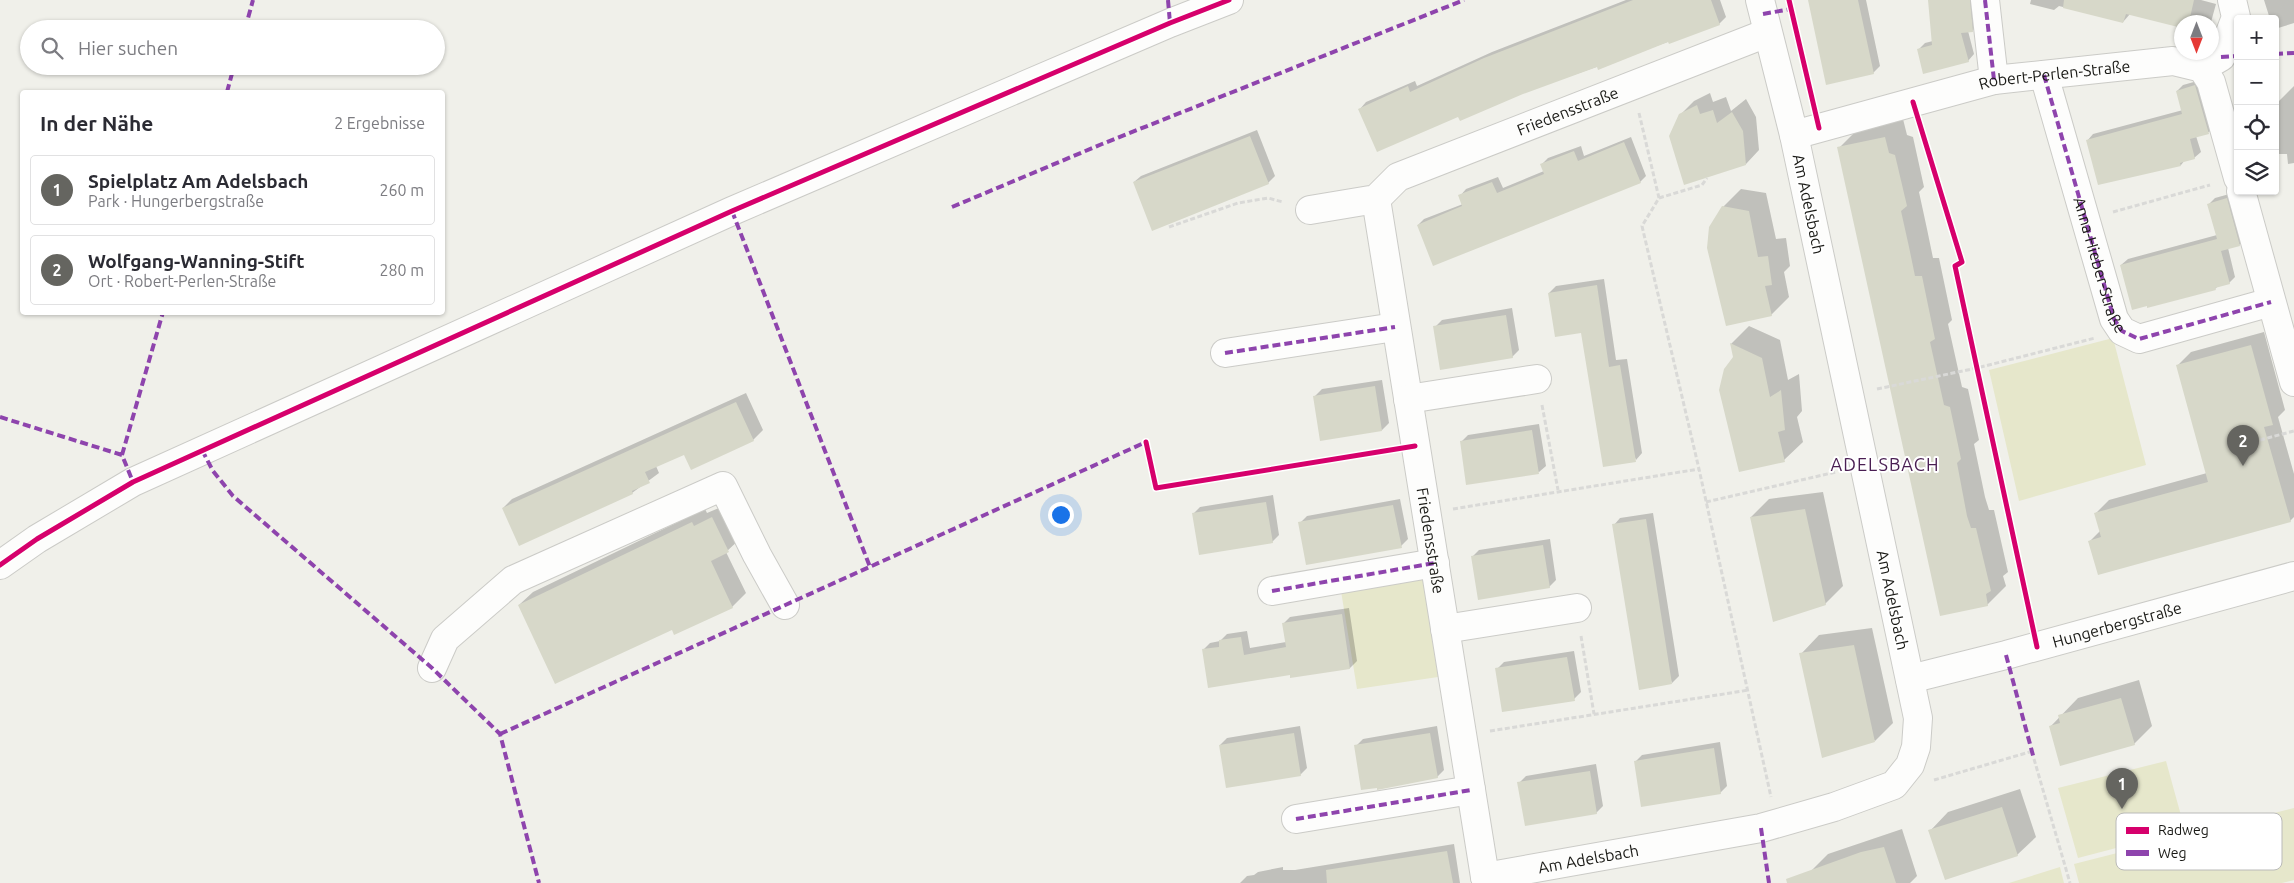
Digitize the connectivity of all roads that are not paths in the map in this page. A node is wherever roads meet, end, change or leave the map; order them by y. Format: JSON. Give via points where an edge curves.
{"nodes":[{"id":1,"x":1229,"y":0,"type":"edge"},
{"id":2,"x":1760,"y":0,"type":"edge"},
{"id":3,"x":1985,"y":0,"type":"edge"},
{"id":4,"x":2232,"y":0,"type":"edge"},
{"id":5,"x":1767,"y":33,"type":"junction"},
{"id":6,"x":2202,"y":68,"type":"junction"},
{"id":7,"x":2044,"y":75,"type":"junction"},
{"id":8,"x":1994,"y":80,"type":"junction"},
{"id":9,"x":1794,"y":135,"type":"junction"},
{"id":10,"x":2234,"y":164,"type":"edge"},
{"id":11,"x":2242,"y":195,"type":"edge"},
{"id":12,"x":1376,"y":199,"type":"junction"},
{"id":13,"x":1310,"y":210,"type":"road end"},
{"id":14,"x":2271,"y":302,"type":"junction"},
{"id":15,"x":1395,"y":327,"type":"junction"},
{"id":16,"x":1225,"y":353,"type":"dead end"},
{"id":17,"x":1537,"y":379,"type":"road end"},
{"id":18,"x":2294,"y":382,"type":"edge"},
{"id":19,"x":1408,"y":399,"type":"junction"},
{"id":20,"x":1435,"y":563,"type":"junction"},
{"id":21,"x":0,"y":565,"type":"edge"},
{"id":22,"x":2294,"y":576,"type":"edge"},
{"id":23,"x":1272,"y":591,"type":"dead end"},
{"id":24,"x":785,"y":605,"type":"dead end"},
{"id":25,"x":1577,"y":608,"type":"road end"},
{"id":26,"x":1445,"y":629,"type":"junction"},
{"id":27,"x":432,"y":668,"type":"dead end"},
{"id":28,"x":1910,"y":679,"type":"junction"},
{"id":29,"x":1471,"y":790,"type":"junction"},
{"id":30,"x":1296,"y":819,"type":"dead end"},
{"id":31,"x":1487,"y":880,"type":"edge"}],
"edges":[{"from":1,"to":21,"type":"street","via":[[732,211],[132,482]]},
{"from":2,"to":5,"type":"street","name":"Am Adelsbach"},
{"from":3,"to":8,"type":"street"},
{"from":4,"to":6,"type":"street","via":[[2236,17],[2221,57]]},
{"from":5,"to":9,"type":"street","name":"Am Adelsbach"},
{"from":5,"to":12,"type":"street","name":"Friedensstraße","via":[[1398,177]]},
{"from":6,"to":7,"type":"street","name":"Robert-Perlen-Straße","via":[[2173,61]]},
{"from":6,"to":10,"type":"street","via":[[2211,82]]},
{"from":7,"to":8,"type":"street","name":"Robert-Perlen-Straße"},
{"from":7,"to":14,"type":"street","name":"Anna-Hieber-Straße","via":[[2114,319],[2122,331],[2139,339]]},
{"from":8,"to":9,"type":"street","name":"Robert-Perlen-Straße"},
{"from":9,"to":28,"type":"street","name":"Am Adelsbach"},
{"from":11,"to":14,"type":"street"},
{"from":12,"to":13,"type":"street"},
{"from":12,"to":15,"type":"street","name":"Friedensstraße"},
{"from":14,"to":18,"type":"street"},
{"from":15,"to":16,"type":"street"},
{"from":15,"to":19,"type":"street","name":"Friedensstraße"},
{"from":17,"to":19,"type":"street"},
{"from":19,"to":20,"type":"street","name":"Friedensstraße"},
{"from":20,"to":23,"type":"street"},
{"from":20,"to":26,"type":"street","name":"Friedensstraße"},
{"from":22,"to":28,"type":"street","name":"Hungerbergstraße"},
{"from":24,"to":27,"type":"street","via":[[723,486],[513,580],[445,639]]},
{"from":25,"to":26,"type":"street"},
{"from":26,"to":29,"type":"street","name":"Friedensstraße"},
{"from":28,"to":31,"type":"street","name":"Am Adelsbach","via":[[1918,718],[1916,748],[1910,765],[1894,785],[1761,828]]},
{"from":29,"to":30,"type":"street"},
{"from":29,"to":31,"type":"street","name":"Friedensstraße"}]}
